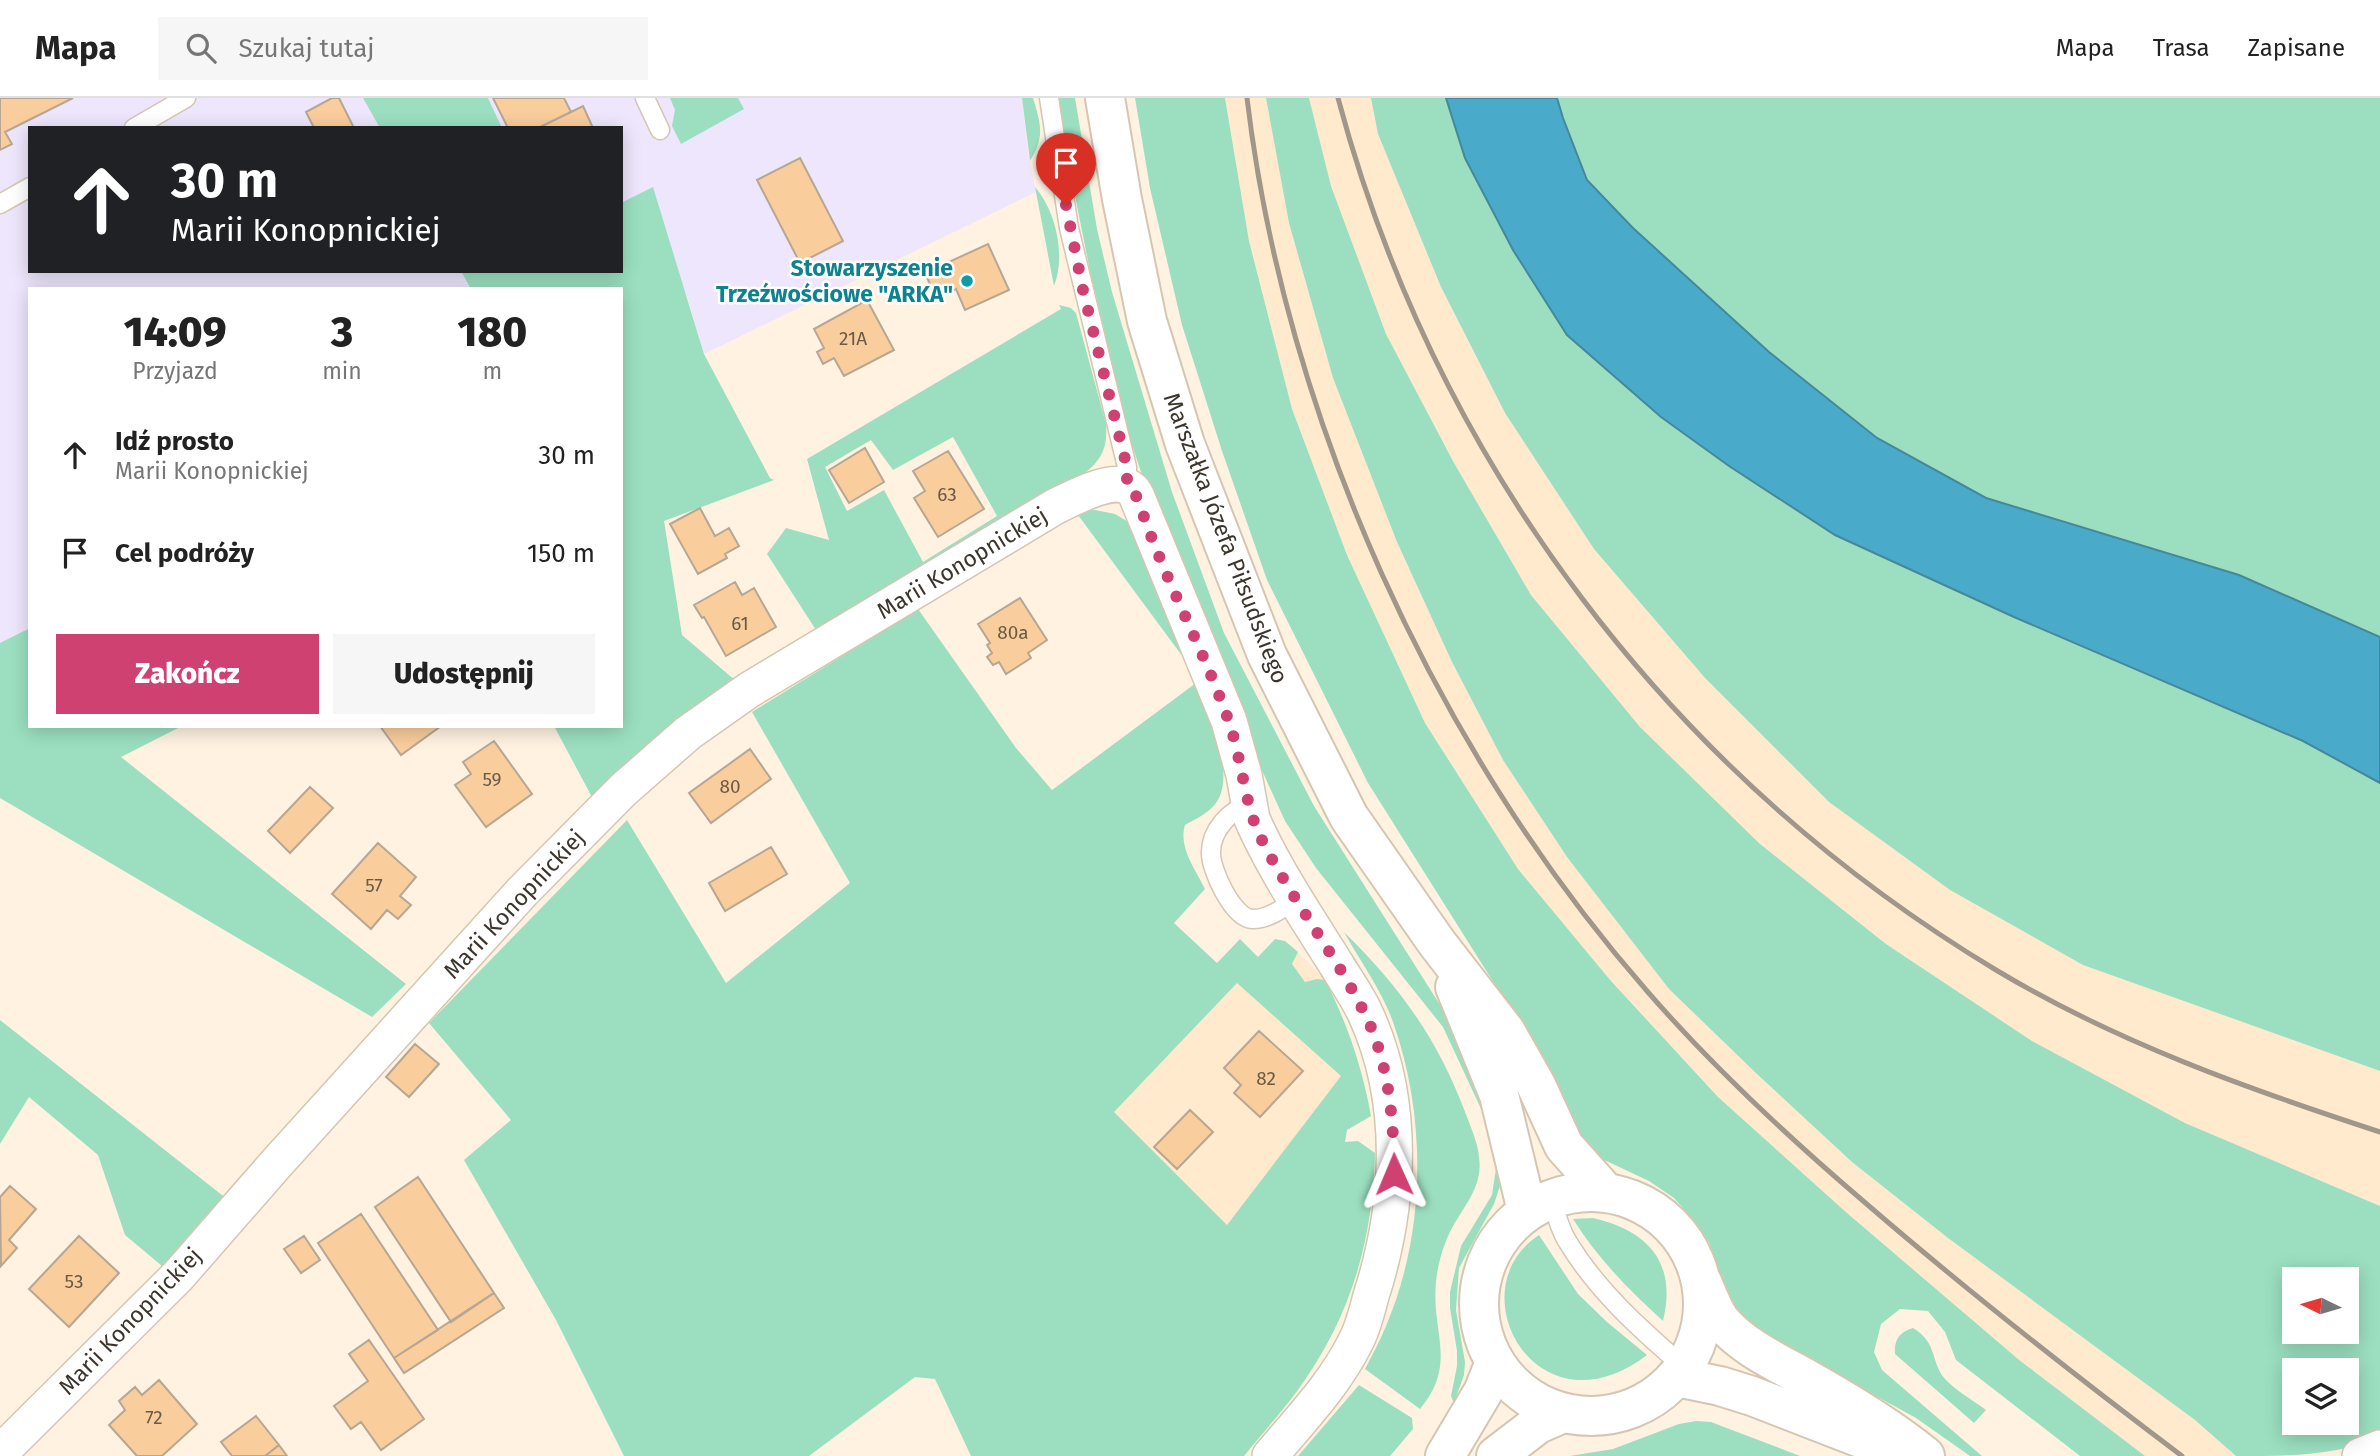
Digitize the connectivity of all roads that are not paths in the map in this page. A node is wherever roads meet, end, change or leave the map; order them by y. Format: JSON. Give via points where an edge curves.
{"nodes":[{"id":1,"x":186,"y":98,"type":"edge"},
{"id":2,"x":645,"y":98,"type":"edge"},
{"id":3,"x":1049,"y":98,"type":"edge"},
{"id":4,"x":1105,"y":98,"type":"edge"},
{"id":5,"x":137,"y":126,"type":"edge"},
{"id":6,"x":660,"y":130,"type":"dead end"},
{"id":7,"x":28,"y":188,"type":"edge"},
{"id":8,"x":0,"y":204,"type":"edge"},
{"id":9,"x":1127,"y":486,"type":"junction"},
{"id":10,"x":1250,"y":805,"type":"junction"},
{"id":11,"x":1297,"y":900,"type":"junction"},
{"id":12,"x":1437,"y":943,"type":"junction"},
{"id":13,"x":1606,"y":1193,"type":"junction"},
{"id":14,"x":1539,"y":1205,"type":"junction"},
{"id":15,"x":1701,"y":1281,"type":"junction"},
{"id":16,"x":1495,"y":1362,"type":"junction"},
{"id":17,"x":1680,"y":1372,"type":"junction"},
{"id":18,"x":1563,"y":1413,"type":"junction"},
{"id":19,"x":2380,"y":1448,"type":"edge"},
{"id":20,"x":0,"y":1452,"type":"edge"},
{"id":21,"x":1270,"y":1456,"type":"edge"},
{"id":22,"x":1444,"y":1456,"type":"edge"},
{"id":23,"x":1496,"y":1456,"type":"edge"},
{"id":24,"x":1913,"y":1456,"type":"edge"},
{"id":25,"x":1925,"y":1456,"type":"edge"},
{"id":26,"x":2360,"y":1456,"type":"edge"}],
"edges":[{"from":1,"to":5,"type":"lane"},
{"from":2,"to":6,"type":"lane"},
{"from":3,"to":9,"type":"lane","via":[[1069,228],[1127,467]]},
{"from":4,"to":12,"type":"main road","name":"Marszałka Józefa Piłsudskiego","via":[[1147,321],[1185,444],[1267,655],[1349,817]]},
{"from":7,"to":8,"type":"lane"},
{"from":9,"to":10,"type":"street","via":[[1139,502],[1229,721]]},
{"from":9,"to":20,"type":"street","name":"Marii Konopnickiej","via":[[1111,484],[1056,506],[749,690],[688,733],[623,790],[522,892],[178,1276]]},
{"from":10,"to":11,"type":"street","via":[[1264,845]]},
{"from":10,"to":11,"type":"lane","via":[[1235,811],[1217,831],[1210,851],[1218,878],[1238,913],[1250,919],[1265,917]]},
{"from":11,"to":21,"type":"street","via":[[1370,1025],[1383,1068],[1394,1174],[1390,1228],[1357,1340],[1327,1386]]},
{"from":12,"to":13,"type":"main road","name":"Marszałka Józefa Piłsudskiego","via":[[1506,1032],[1564,1146]]},
{"from":12,"to":14,"type":"main road","name":"Marszałka Józefa Piłsudskiego"},
{"from":13,"to":14,"type":"main road","via":[[1578,1192]]},
{"from":13,"to":15,"type":"main road","via":[[1638,1202],[1667,1222],[1688,1248]]},
{"from":14,"to":16,"type":"main road","via":[[1503,1234],[1486,1264],[1479,1297],[1482,1331]]},
{"from":14,"to":17,"type":"lane","via":[[1594,1280]]},
{"from":15,"to":17,"type":"main road","via":[[1701,1326]]},
{"from":15,"to":25,"type":"main road","via":[[1719,1319],[1736,1337],[1852,1405]]},
{"from":16,"to":18,"type":"main road","via":[[1513,1385],[1536,1403]]},
{"from":16,"to":22,"type":"main road","via":[[1483,1392]]},
{"from":17,"to":18,"type":"main road","via":[[1653,1398],[1625,1411],[1594,1416]]},
{"from":17,"to":24,"type":"main road"},
{"from":18,"to":23,"type":"main road","via":[[1538,1424]]},
{"from":19,"to":26,"type":"street"}]}
